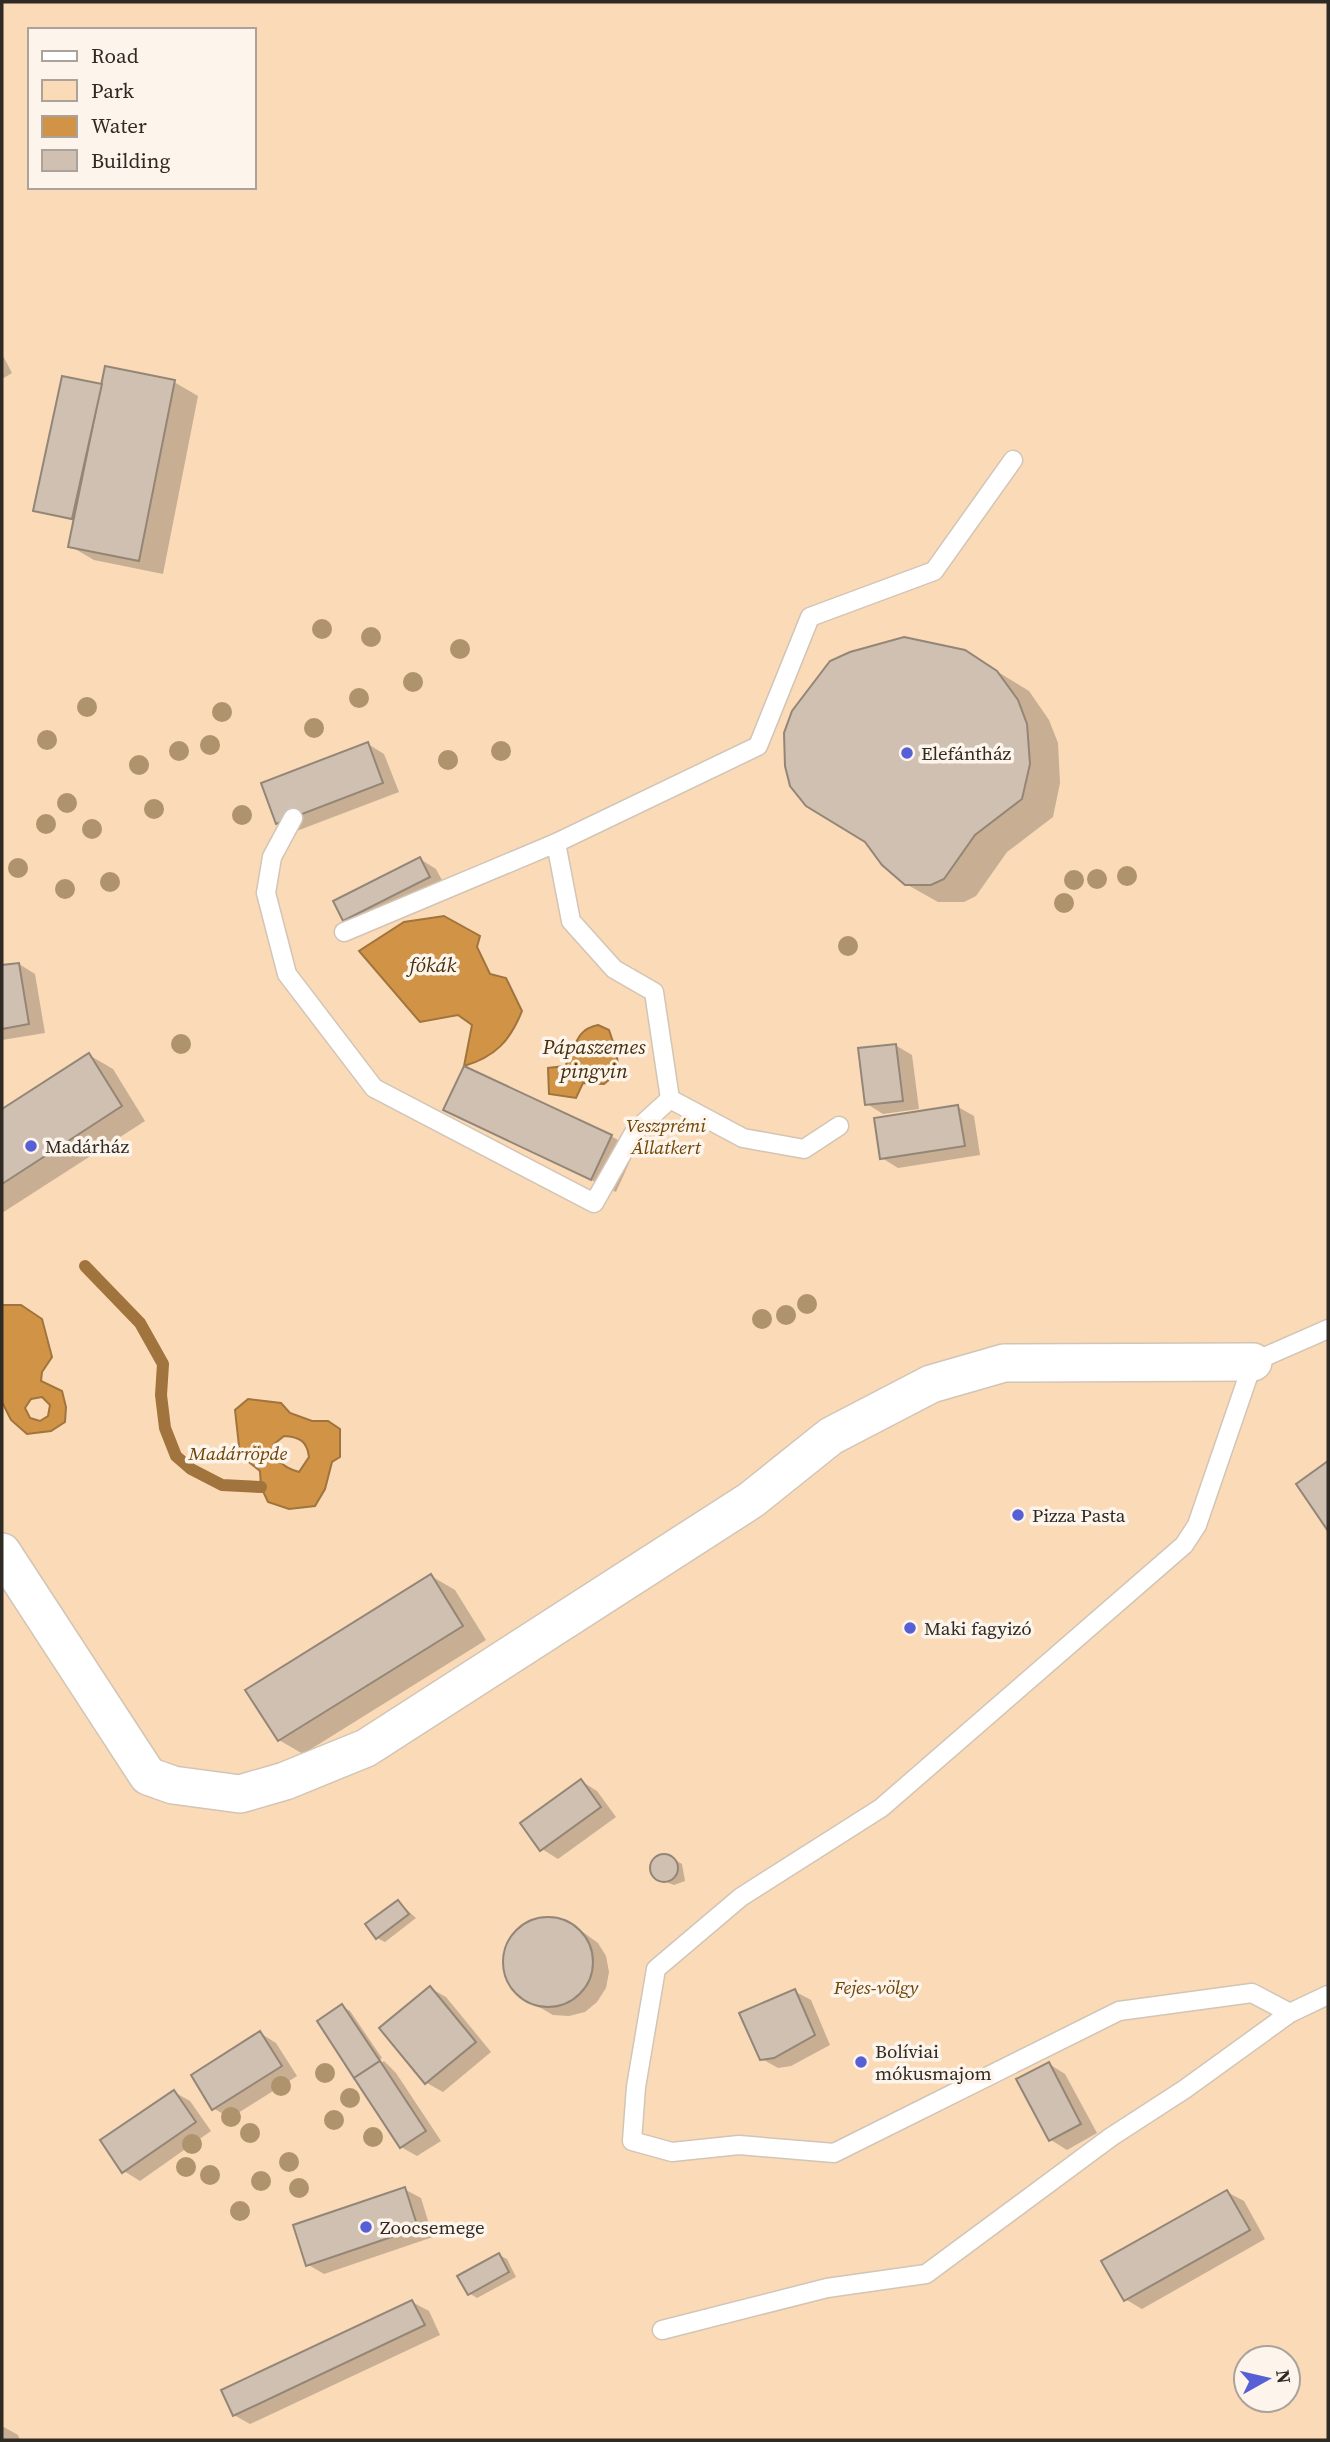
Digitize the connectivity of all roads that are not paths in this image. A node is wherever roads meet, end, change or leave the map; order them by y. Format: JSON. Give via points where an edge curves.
{"nodes":[{"id":1,"x":1013,"y":460,"type":"dead end"},
{"id":2,"x":293,"y":817,"type":"dead end"},
{"id":3,"x":556,"y":843,"type":"junction"},
{"id":4,"x":344,"y":932,"type":"dead end"},
{"id":5,"x":670,"y":1099,"type":"junction"},
{"id":6,"x":839,"y":1126,"type":"dead end"},
{"id":7,"x":1328,"y":1329,"type":"edge"},
{"id":8,"x":1253,"y":1362,"type":"junction"},
{"id":9,"x":2,"y":1552,"type":"edge"},
{"id":10,"x":1328,"y":1995,"type":"edge"},
{"id":11,"x":1290,"y":2013,"type":"junction"},
{"id":12,"x":662,"y":2330,"type":"dead end"}],
"edges":[{"from":1,"to":3,"type":"lane","via":[[934,571],[810,617],[758,747]]},
{"from":2,"to":5,"type":"lane","via":[[272,857],[266,893],[287,974],[374,1088],[594,1203],[635,1131]]},
{"from":3,"to":4,"type":"lane"},
{"from":3,"to":5,"type":"lane","via":[[570,921],[614,969],[654,992]]},
{"from":5,"to":6,"type":"lane","via":[[743,1138],[804,1149]]},
{"from":7,"to":8,"type":"lane"},
{"from":8,"to":9,"type":"street","via":[[1004,1363],[931,1384],[831,1436],[751,1500],[366,1748],[240,1794],[173,1786],[148,1776]]},
{"from":8,"to":11,"type":"lane","via":[[1197,1525],[1184,1545],[881,1808],[741,1897],[656,1969],[636,2087],[632,2141],[673,2152],[739,2145],[834,2153],[1119,2011],[1252,1993]]},
{"from":10,"to":11,"type":"lane"},
{"from":11,"to":12,"type":"lane","via":[[1111,2137],[926,2274],[827,2288]]}]}
